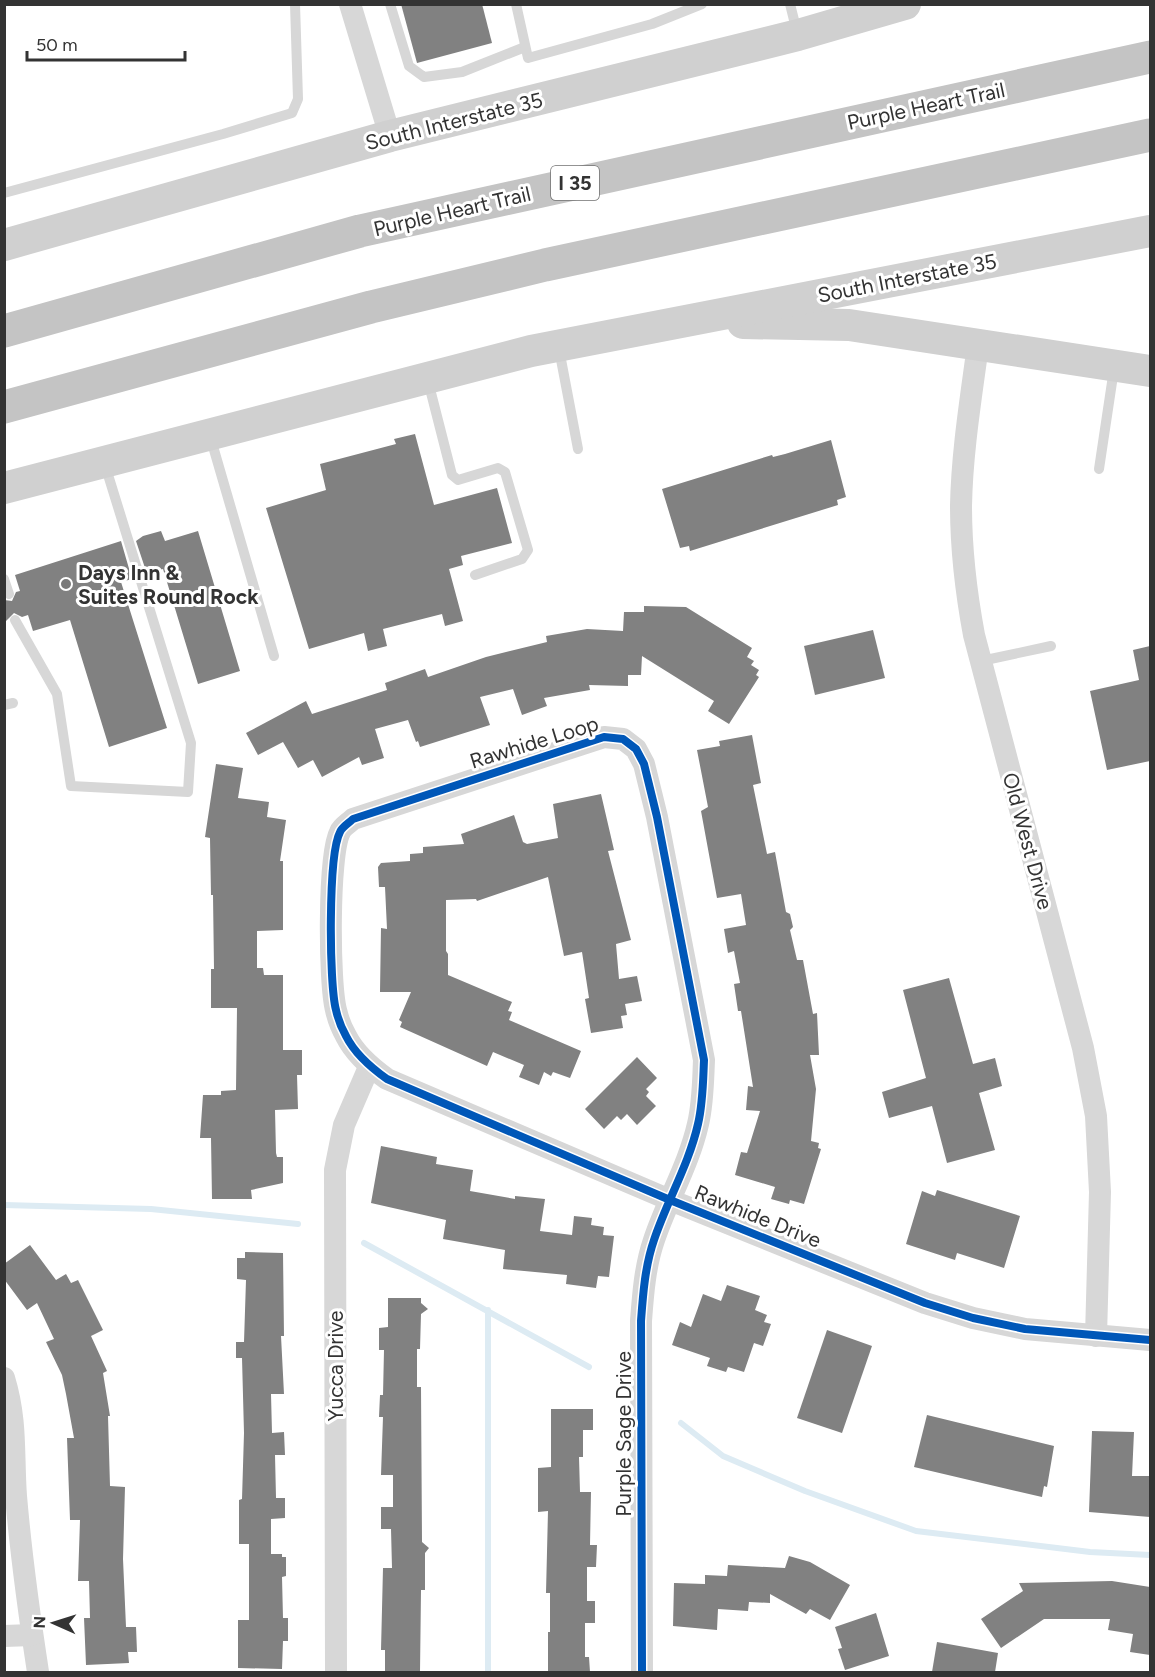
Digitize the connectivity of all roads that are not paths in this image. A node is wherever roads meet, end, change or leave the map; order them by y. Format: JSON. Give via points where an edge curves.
{"nodes":[{"id":1,"x":295,"y":4,"type":"edge"},
{"id":2,"x":350,"y":4,"type":"edge"},
{"id":3,"x":390,"y":4,"type":"edge"},
{"id":4,"x":516,"y":4,"type":"edge"},
{"id":5,"x":702,"y":4,"type":"edge"},
{"id":6,"x":790,"y":4,"type":"edge"},
{"id":7,"x":905,"y":4,"type":"edge"},
{"id":8,"x":798,"y":35,"type":"junction"},
{"id":9,"x":525,"y":46,"type":"junction"},
{"id":10,"x":1150,"y":57,"type":"edge"},
{"id":11,"x":1150,"y":135,"type":"edge"},
{"id":12,"x":390,"y":136,"type":"junction"},
{"id":13,"x":4,"y":193,"type":"edge"},
{"id":14,"x":1150,"y":231,"type":"edge"},
{"id":15,"x":4,"y":245,"type":"edge"},
{"id":16,"x":4,"y":331,"type":"edge"},
{"id":17,"x":628,"y":331,"type":"junction"},
{"id":18,"x":978,"y":345,"type":"junction"},
{"id":19,"x":558,"y":346,"type":"junction"},
{"id":20,"x":1115,"y":365,"type":"junction"},
{"id":21,"x":1150,"y":371,"type":"edge"},
{"id":22,"x":428,"y":378,"type":"junction"},
{"id":23,"x":4,"y":408,"type":"edge"},
{"id":24,"x":210,"y":435,"type":"junction"},
{"id":25,"x":578,"y":449,"type":"dead end"},
{"id":26,"x":105,"y":462,"type":"junction"},
{"id":27,"x":1099,"y":469,"type":"dead end"},
{"id":28,"x":4,"y":488,"type":"edge"},
{"id":29,"x":475,"y":575,"type":"dead end"},
{"id":30,"x":4,"y":579,"type":"edge"},
{"id":31,"x":9,"y":594,"type":"dead end"},
{"id":32,"x":15,"y":620,"type":"dead end"},
{"id":33,"x":1051,"y":646,"type":"dead end"},
{"id":34,"x":274,"y":656,"type":"dead end"},
{"id":35,"x":981,"y":661,"type":"junction"},
{"id":36,"x":369,"y":1066,"type":"junction"},
{"id":37,"x":670,"y":1200,"type":"junction"},
{"id":38,"x":1096,"y":1336,"type":"junction"},
{"id":39,"x":1150,"y":1340,"type":"edge"},
{"id":40,"x":4,"y":1378,"type":"edge"},
{"id":41,"x":32,"y":1635,"type":"junction"},
{"id":42,"x":4,"y":1636,"type":"edge"},
{"id":43,"x":38,"y":1672,"type":"edge"},
{"id":44,"x":336,"y":1672,"type":"edge"},
{"id":45,"x":642,"y":1672,"type":"edge"}],
"edges":[{"from":1,"to":13,"type":"lane","via":[[298,99],[292,113]]},
{"from":2,"to":12,"type":"street"},
{"from":3,"to":9,"type":"lane","via":[[409,66],[424,77],[462,72]]},
{"from":4,"to":9,"type":"lane"},
{"from":5,"to":9,"type":"lane","via":[[652,24],[528,58]]},
{"from":6,"to":8,"type":"lane"},
{"from":7,"to":8,"type":"main road","name":"South Interstate 35"},
{"from":8,"to":12,"type":"main road","name":"South Interstate 35"},
{"from":10,"to":16,"type":"highway","name":"Purple Heart Trail","number":"I 35","via":[[360,231]]},
{"from":11,"to":23,"type":"highway","via":[[533,268],[348,313]]},
{"from":12,"to":15,"type":"main road","name":"South Interstate 35"},
{"from":14,"to":17,"type":"main road","name":"South Interstate 35"},
{"from":17,"to":18,"type":"main road","name":"South Interstate 35","via":[[722,323],[849,325]]},
{"from":17,"to":19,"type":"main road","name":"South Interstate 35"},
{"from":18,"to":20,"type":"main road","name":"South Interstate 35"},
{"from":18,"to":35,"type":"street","name":"Old West Drive","via":[[964,449],[961,506],[967,595]]},
{"from":19,"to":22,"type":"main road","name":"South Interstate 35"},
{"from":19,"to":25,"type":"lane"},
{"from":20,"to":21,"type":"main road","name":"South Interstate 35"},
{"from":20,"to":27,"type":"lane"},
{"from":22,"to":24,"type":"main road","name":"South Interstate 35"},
{"from":22,"to":29,"type":"lane","via":[[452,475],[458,480],[498,468],[505,472],[528,550],[522,559]]},
{"from":24,"to":26,"type":"main road","name":"South Interstate 35"},
{"from":24,"to":34,"type":"lane"},
{"from":26,"to":28,"type":"main road","name":"South Interstate 35"},
{"from":26,"to":32,"type":"lane","via":[[191,743],[188,792],[71,786],[57,694]]},
{"from":30,"to":31,"type":"lane"},
{"from":33,"to":35,"type":"lane"},
{"from":35,"to":38,"type":"street","name":"Old West Drive","via":[[1083,1048],[1096,1116],[1100,1192]]},
{"from":36,"to":37,"type":"street","name":"Rawhide Drive","via":[[405,1088]]},
{"from":36,"to":37,"type":"street","name":"Rawhide Loop","via":[[346,1036],[335,1000],[334,855],[340,831],[362,815],[604,737],[623,739],[636,749],[644,764],[703,1052],[698,1125]]},
{"from":36,"to":44,"type":"street","name":"Yucca Drive","via":[[344,1125],[334,1170]]},
{"from":37,"to":38,"type":"street","name":"Rawhide Drive","via":[[925,1303],[1025,1329]]},
{"from":37,"to":45,"type":"street","name":"Purple Sage Drive","via":[[654,1242],[643,1289],[641,1321]]},
{"from":38,"to":39,"type":"street","name":"Rawhide Drive"},
{"from":40,"to":41,"type":"street","via":[[15,1428],[23,1580]]},
{"from":41,"to":42,"type":"street"},
{"from":41,"to":43,"type":"street"}]}
